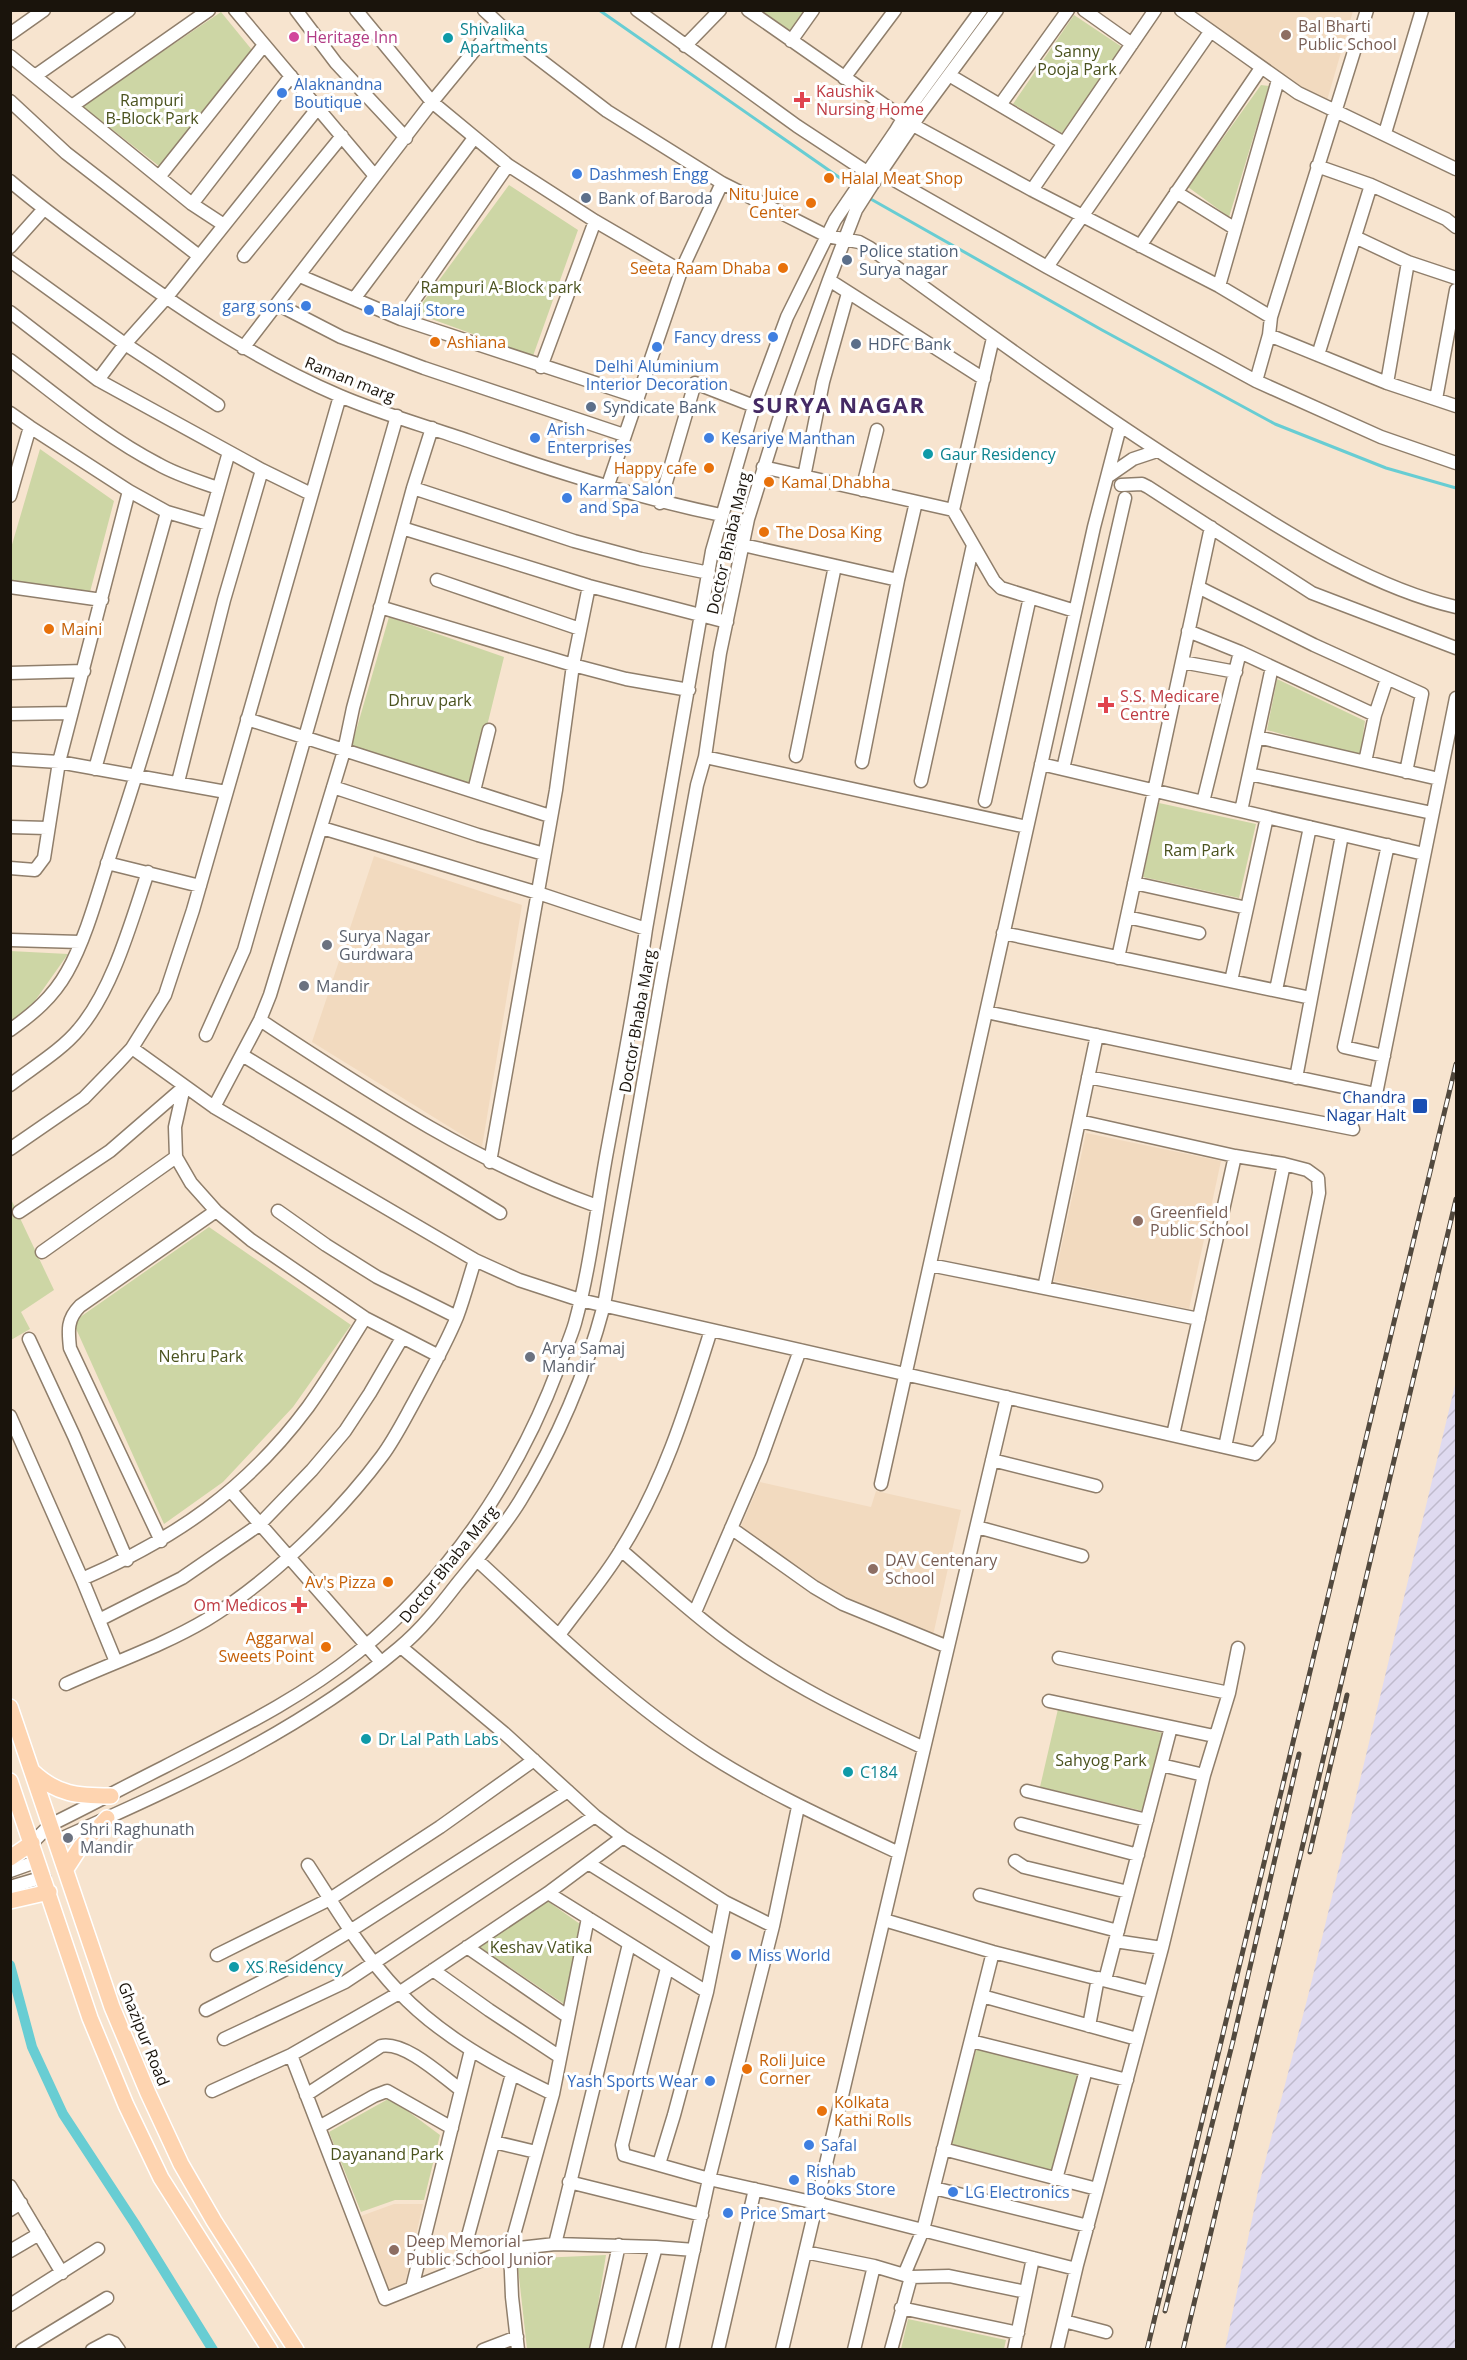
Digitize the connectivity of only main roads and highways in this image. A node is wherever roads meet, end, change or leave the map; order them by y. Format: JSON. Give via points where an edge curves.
{"nodes":[{"id":1,"x":10,"y":1707,"type":"edge"},
{"id":2,"x":32,"y":1771,"type":"junction"},
{"id":3,"x":10,"y":1781,"type":"edge"},
{"id":4,"x":111,"y":1796,"type":"road end"},
{"id":5,"x":114,"y":1815,"type":"road end"},
{"id":6,"x":32,"y":1843,"type":"junction"},
{"id":7,"x":12,"y":1864,"type":"edge"},
{"id":8,"x":66,"y":1869,"type":"junction"},
{"id":9,"x":17,"y":1892,"type":"edge"},
{"id":10,"x":75,"y":1895,"type":"junction"},
{"id":11,"x":50,"y":1897,"type":"junction"},
{"id":12,"x":270,"y":2349,"type":"edge"},
{"id":13,"x":296,"y":2349,"type":"edge"}],
"edges":[{"from":1,"to":2,"type":"main road","name":"Ghazipur Road"},
{"from":2,"to":4,"type":"main road","via":[[62,1792]]},
{"from":2,"to":8,"type":"main road","name":"Ghazipur Road"},
{"from":3,"to":6,"type":"main road"},
{"from":5,"to":8,"type":"main road","via":[[81,1846]]},
{"from":6,"to":7,"type":"main road"},
{"from":6,"to":11,"type":"main road"},
{"from":8,"to":10,"type":"main road","name":"Ghazipur Road"},
{"from":9,"to":11,"type":"main road"},
{"from":10,"to":11,"type":"main road"},
{"from":10,"to":13,"type":"main road","name":"Ghazipur Road","via":[[112,2007],[180,2164]]},
{"from":11,"to":12,"type":"main road","via":[[90,2018],[161,2178]]}]}
